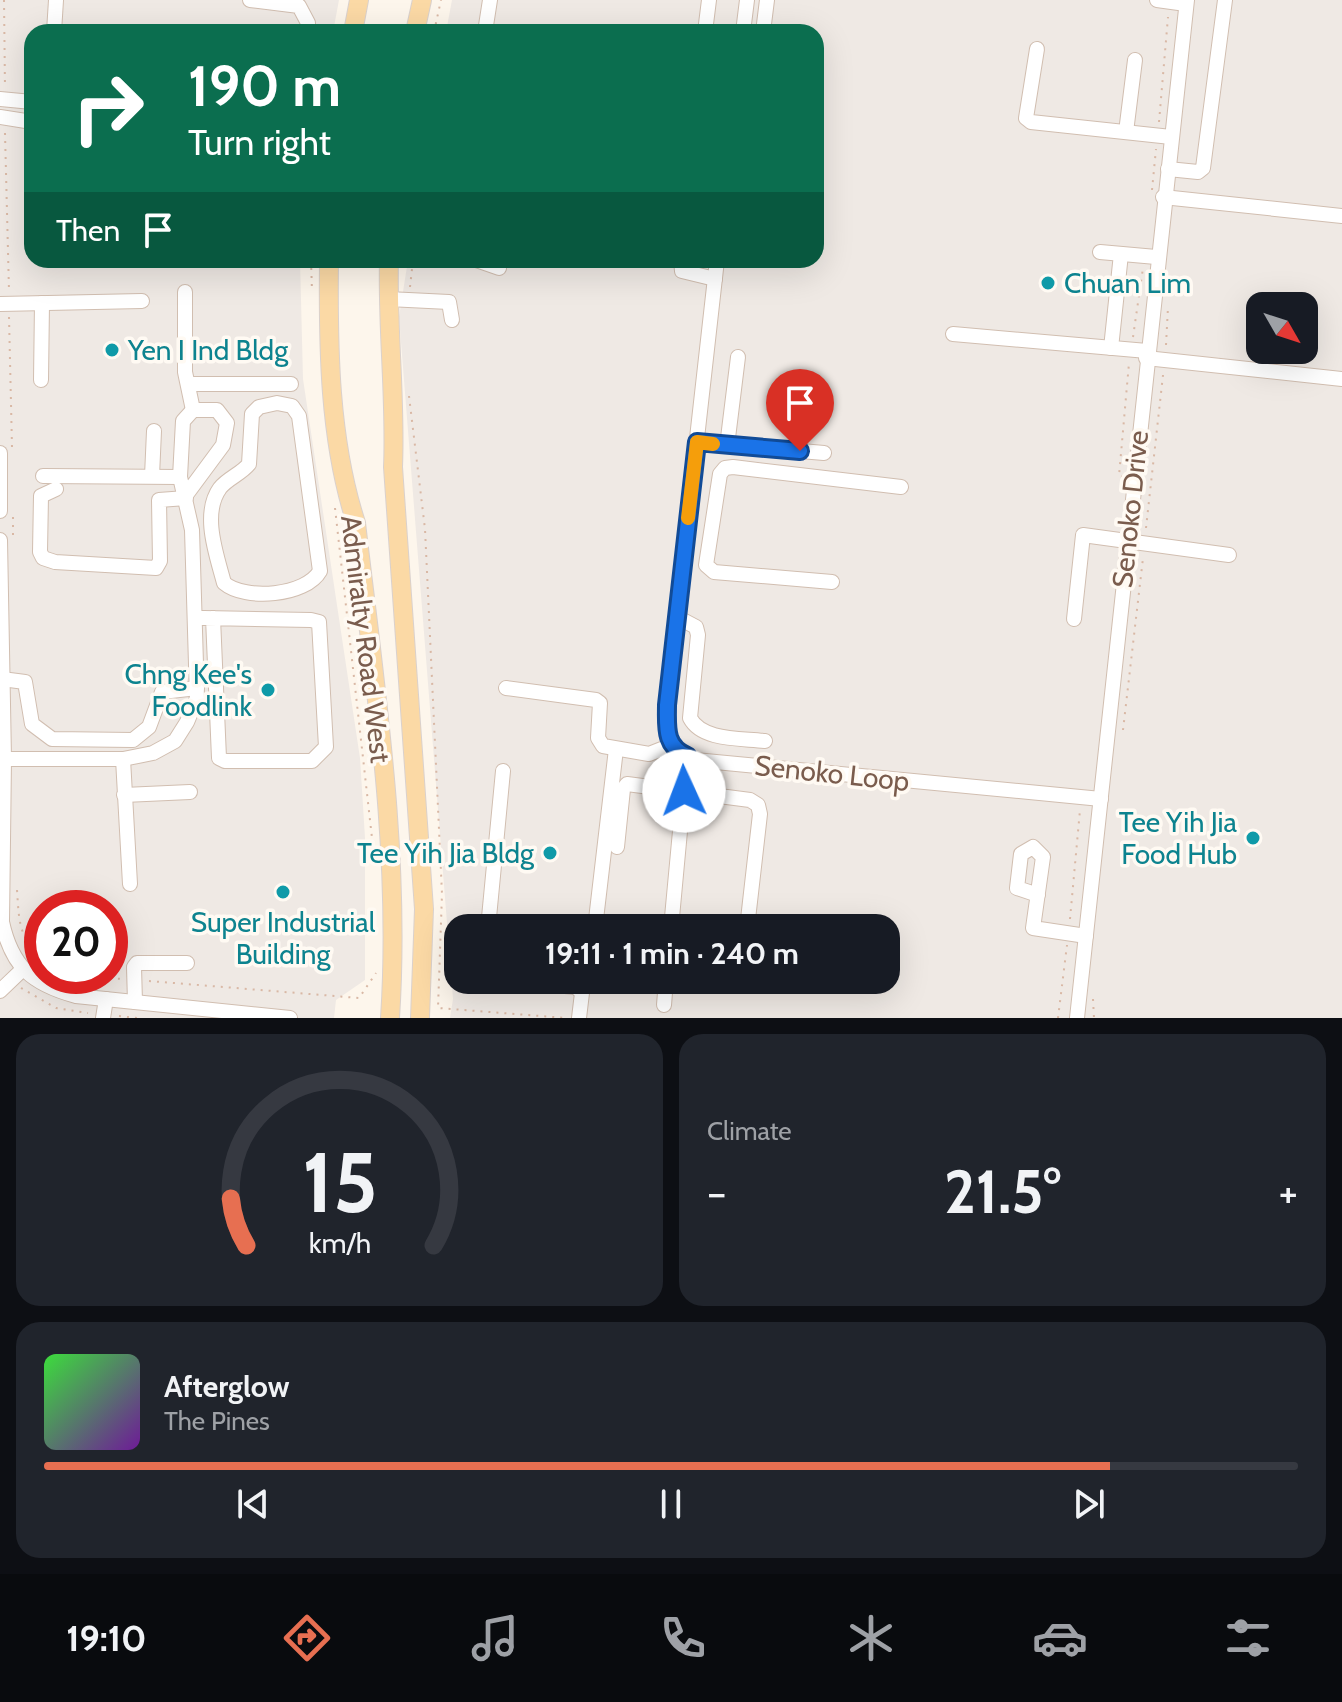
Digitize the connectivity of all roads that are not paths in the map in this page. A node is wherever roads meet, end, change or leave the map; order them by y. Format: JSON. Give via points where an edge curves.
{"nodes":[{"id":1,"x":56,"y":0,"type":"edge"},
{"id":2,"x":250,"y":0,"type":"edge"},
{"id":3,"x":359,"y":0,"type":"edge"},
{"id":4,"x":422,"y":0,"type":"edge"},
{"id":5,"x":490,"y":0,"type":"edge"},
{"id":6,"x":709,"y":0,"type":"edge"},
{"id":7,"x":747,"y":0,"type":"edge"},
{"id":8,"x":767,"y":0,"type":"edge"},
{"id":9,"x":1157,"y":0,"type":"edge"},
{"id":10,"x":1225,"y":0,"type":"edge"},
{"id":11,"x":1187,"y":2,"type":"edge"},
{"id":12,"x":54,"y":24,"type":"edge"},
{"id":13,"x":308,"y":24,"type":"edge"},
{"id":14,"x":354,"y":24,"type":"edge"},
{"id":15,"x":417,"y":24,"type":"edge"},
{"id":16,"x":486,"y":24,"type":"edge"},
{"id":17,"x":706,"y":24,"type":"edge"},
{"id":18,"x":744,"y":24,"type":"edge"},
{"id":19,"x":764,"y":24,"type":"edge"},
{"id":20,"x":1037,"y":49,"type":"dead end"},
{"id":21,"x":1135,"y":60,"type":"dead end"},
{"id":22,"x":2,"y":99,"type":"edge"},
{"id":23,"x":24,"y":101,"type":"edge"},
{"id":24,"x":2,"y":117,"type":"edge"},
{"id":25,"x":24,"y":121,"type":"edge"},
{"id":26,"x":1126,"y":132,"type":"junction"},
{"id":27,"x":1171,"y":137,"type":"junction"},
{"id":28,"x":1168,"y":169,"type":"junction"},
{"id":29,"x":1163,"y":197,"type":"junction"},
{"id":30,"x":1342,"y":216,"type":"edge"},
{"id":31,"x":1100,"y":252,"type":"dead end"},
{"id":32,"x":1121,"y":254,"type":"junction"},
{"id":33,"x":1156,"y":257,"type":"junction"},
{"id":34,"x":329,"y":268,"type":"edge"},
{"id":35,"x":389,"y":268,"type":"edge"},
{"id":36,"x":682,"y":268,"type":"edge"},
{"id":37,"x":716,"y":268,"type":"edge"},
{"id":38,"x":715,"y":279,"type":"junction"},
{"id":39,"x":185,"y":292,"type":"dead end"},
{"id":40,"x":388,"y":299,"type":"junction"},
{"id":41,"x":142,"y":301,"type":"dead end"},
{"id":42,"x":42,"y":303,"type":"junction"},
{"id":43,"x":4,"y":304,"type":"edge"},
{"id":44,"x":452,"y":320,"type":"dead end"},
{"id":45,"x":953,"y":334,"type":"dead end"},
{"id":46,"x":1111,"y":348,"type":"junction"},
{"id":47,"x":1146,"y":354,"type":"junction"},
{"id":48,"x":738,"y":357,"type":"dead end"},
{"id":49,"x":1342,"y":379,"type":"edge"},
{"id":50,"x":41,"y":380,"type":"dead end"},
{"id":51,"x":189,"y":384,"type":"junction"},
{"id":52,"x":291,"y":384,"type":"dead end"},
{"id":53,"x":193,"y":410,"type":"junction"},
{"id":54,"x":154,"y":431,"type":"dead end"},
{"id":55,"x":697,"y":442,"type":"junction"},
{"id":56,"x":727,"y":446,"type":"junction"},
{"id":57,"x":824,"y":453,"type":"dead end"},
{"id":58,"x":6,"y":456,"type":"edge"},
{"id":59,"x":43,"y":476,"type":"dead end"},
{"id":60,"x":152,"y":476,"type":"junction"},
{"id":61,"x":180,"y":477,"type":"junction"},
{"id":62,"x":0,"y":482,"type":"edge"},
{"id":63,"x":901,"y":487,"type":"dead end"},
{"id":64,"x":56,"y":489,"type":"dead end"},
{"id":65,"x":186,"y":497,"type":"junction"},
{"id":66,"x":6,"y":508,"type":"edge"},
{"id":67,"x":689,"y":508,"type":"junction"},
{"id":68,"x":714,"y":512,"type":"junction"},
{"id":69,"x":211,"y":529,"type":"junction"},
{"id":70,"x":192,"y":530,"type":"junction"},
{"id":71,"x":7,"y":538,"type":"edge"},
{"id":72,"x":1128,"y":540,"type":"junction"},
{"id":73,"x":1229,"y":555,"type":"dead end"},
{"id":74,"x":832,"y":582,"type":"dead end"},
{"id":75,"x":1,"y":602,"type":"edge"},
{"id":76,"x":677,"y":617,"type":"junction"},
{"id":77,"x":195,"y":618,"type":"junction"},
{"id":78,"x":213,"y":618,"type":"junction"},
{"id":79,"x":1074,"y":619,"type":"dead end"},
{"id":80,"x":2,"y":679,"type":"junction"},
{"id":81,"x":197,"y":688,"type":"junction"},
{"id":82,"x":506,"y":688,"type":"dead end"},
{"id":83,"x":2,"y":725,"type":"edge"},
{"id":84,"x":765,"y":741,"type":"dead end"},
{"id":85,"x":672,"y":745,"type":"junction"},
{"id":86,"x":616,"y":749,"type":"junction"},
{"id":87,"x":687,"y":756,"type":"junction"},
{"id":88,"x":4,"y":759,"type":"junction"},
{"id":89,"x":123,"y":759,"type":"junction"},
{"id":90,"x":503,"y":771,"type":"dead end"},
{"id":91,"x":684,"y":791,"type":"junction"},
{"id":92,"x":190,"y":792,"type":"dead end"},
{"id":93,"x":124,"y":795,"type":"junction"},
{"id":94,"x":1101,"y":799,"type":"junction"},
{"id":95,"x":2,"y":841,"type":"edge"},
{"id":96,"x":617,"y":847,"type":"dead end"},
{"id":97,"x":1,"y":868,"type":"edge"},
{"id":98,"x":130,"y":884,"type":"dead end"},
{"id":99,"x":1038,"y":895,"type":"dead end"},
{"id":100,"x":489,"y":914,"type":"edge"},
{"id":101,"x":597,"y":914,"type":"edge"},
{"id":102,"x":672,"y":914,"type":"edge"},
{"id":103,"x":749,"y":914,"type":"edge"},
{"id":104,"x":1086,"y":936,"type":"junction"},
{"id":105,"x":187,"y":963,"type":"dead end"},
{"id":106,"x":23,"y":969,"type":"junction"},
{"id":107,"x":0,"y":991,"type":"edge"},
{"id":108,"x":584,"y":994,"type":"edge"},
{"id":109,"x":665,"y":994,"type":"edge"},
{"id":110,"x":106,"y":999,"type":"junction"},
{"id":111,"x":135,"y":1002,"type":"junction"},
{"id":112,"x":664,"y":1005,"type":"dead end"},
{"id":113,"x":221,"y":1014,"type":"edge"},
{"id":114,"x":103,"y":1018,"type":"edge"},
{"id":115,"x":290,"y":1018,"type":"edge"},
{"id":116,"x":390,"y":1018,"type":"edge"},
{"id":117,"x":420,"y":1018,"type":"edge"},
{"id":118,"x":579,"y":1018,"type":"edge"},
{"id":119,"x":1077,"y":1018,"type":"edge"}],
"edges":[{"from":1,"to":12,"type":"street"},
{"from":2,"to":13,"type":"street","via":[[299,6]]},
{"from":3,"to":14,"type":"main road"},
{"from":4,"to":15,"type":"main road"},
{"from":5,"to":16,"type":"street"},
{"from":6,"to":17,"type":"street"},
{"from":7,"to":18,"type":"street"},
{"from":8,"to":19,"type":"street"},
{"from":9,"to":11,"type":"street"},
{"from":10,"to":28,"type":"street","via":[[1203,168]]},
{"from":11,"to":27,"type":"street","name":"Senoko Drive"},
{"from":20,"to":26,"type":"street","via":[[1026,118]]},
{"from":21,"to":26,"type":"street"},
{"from":22,"to":23,"type":"street"},
{"from":24,"to":25,"type":"street"},
{"from":26,"to":27,"type":"street"},
{"from":27,"to":28,"type":"street","name":"Senoko Drive"},
{"from":28,"to":29,"type":"street","name":"Senoko Drive"},
{"from":29,"to":30,"type":"street"},
{"from":29,"to":33,"type":"street","name":"Senoko Drive"},
{"from":31,"to":32,"type":"street"},
{"from":32,"to":33,"type":"street"},
{"from":32,"to":46,"type":"street"},
{"from":33,"to":47,"type":"street","name":"Senoko Drive"},
{"from":34,"to":116,"type":"main road","name":"Admiralty Road West","via":[[330,370],[345,489],[356,523],[390,825]]},
{"from":35,"to":40,"type":"main road","name":"Admiralty Road West"},
{"from":36,"to":38,"type":"street"},
{"from":37,"to":38,"type":"street"},
{"from":38,"to":55,"type":"street"},
{"from":39,"to":51,"type":"street"},
{"from":40,"to":44,"type":"street","via":[[449,302]]},
{"from":40,"to":117,"type":"main road","name":"Admiralty Road West","via":[[396,409],[393,467],[424,909]]},
{"from":41,"to":42,"type":"street"},
{"from":42,"to":43,"type":"street"},
{"from":42,"to":50,"type":"street"},
{"from":45,"to":46,"type":"street"},
{"from":46,"to":47,"type":"street"},
{"from":47,"to":49,"type":"street"},
{"from":47,"to":72,"type":"street","name":"Senoko Drive"},
{"from":48,"to":56,"type":"street"},
{"from":51,"to":52,"type":"street"},
{"from":51,"to":53,"type":"street"},
{"from":53,"to":61,"type":"street","via":[[183,421]]},
{"from":53,"to":65,"type":"street","via":[[224,414],[226,432],[216,457]]},
{"from":54,"to":60,"type":"street"},
{"from":55,"to":56,"type":"street"},
{"from":55,"to":67,"type":"street"},
{"from":56,"to":57,"type":"street"},
{"from":58,"to":62,"type":"street"},
{"from":59,"to":60,"type":"street"},
{"from":60,"to":61,"type":"street"},
{"from":61,"to":65,"type":"street"},
{"from":62,"to":66,"type":"street"},
{"from":63,"to":68,"type":"street","via":[[725,468]]},
{"from":64,"to":65,"type":"street","via":[[41,496],[40,552],[55,562],[156,568],[159,500]]},
{"from":65,"to":70,"type":"street"},
{"from":67,"to":68,"type":"street"},
{"from":67,"to":76,"type":"street"},
{"from":68,"to":74,"type":"street","via":[[706,565],[714,572]]},
{"from":69,"to":69,"type":"street","via":[[224,583],[230,588],[255,593],[315,581],[320,552],[302,432],[292,406],[277,403],[252,414],[249,464],[218,490]]},
{"from":69,"to":70,"type":"street"},
{"from":70,"to":77,"type":"street"},
{"from":71,"to":75,"type":"street"},
{"from":72,"to":73,"type":"street"},
{"from":72,"to":79,"type":"street","via":[[1083,535]]},
{"from":72,"to":94,"type":"street","name":"Senoko Drive"},
{"from":75,"to":80,"type":"street"},
{"from":76,"to":84,"type":"street","via":[[696,627],[698,635],[690,718],[694,726],[708,734]]},
{"from":76,"to":85,"type":"street","via":[[667,705],[667,738]]},
{"from":77,"to":78,"type":"street"},
{"from":77,"to":81,"type":"street"},
{"from":78,"to":78,"type":"street","via":[[319,622],[326,747],[319,758],[219,758]]},
{"from":80,"to":81,"type":"street","via":[[25,682],[32,724],[52,739],[133,740],[149,727],[162,692]]},
{"from":80,"to":83,"type":"street"},
{"from":81,"to":89,"type":"street","via":[[175,741],[153,753]]},
{"from":82,"to":86,"type":"street","via":[[596,700],[598,738],[603,746]]},
{"from":83,"to":88,"type":"street"},
{"from":85,"to":86,"type":"street","via":[[649,754]]},
{"from":85,"to":87,"type":"street"},
{"from":86,"to":101,"type":"street"},
{"from":87,"to":91,"type":"street"},
{"from":87,"to":94,"type":"street","name":"Senoko Loop"},
{"from":88,"to":89,"type":"street"},
{"from":88,"to":95,"type":"street"},
{"from":89,"to":93,"type":"street"},
{"from":90,"to":100,"type":"street"},
{"from":91,"to":96,"type":"street","via":[[624,786]]},
{"from":91,"to":102,"type":"street"},
{"from":91,"to":103,"type":"street","via":[[758,805]]},
{"from":92,"to":93,"type":"street"},
{"from":93,"to":98,"type":"street"},
{"from":94,"to":104,"type":"street","name":"Senoko Drive"},
{"from":95,"to":97,"type":"street"},
{"from":97,"to":106,"type":"street","via":[[2,922],[8,948]]},
{"from":99,"to":104,"type":"street","via":[[1033,928]]},
{"from":104,"to":119,"type":"street","name":"Senoko Drive"},
{"from":105,"to":111,"type":"street","via":[[137,963]]},
{"from":106,"to":107,"type":"street"},
{"from":106,"to":110,"type":"street","via":[[46,987]]},
{"from":108,"to":118,"type":"street"},
{"from":109,"to":112,"type":"street"},
{"from":110,"to":111,"type":"street"},
{"from":110,"to":114,"type":"street"},
{"from":111,"to":113,"type":"street"},
{"from":113,"to":115,"type":"street"}]}
